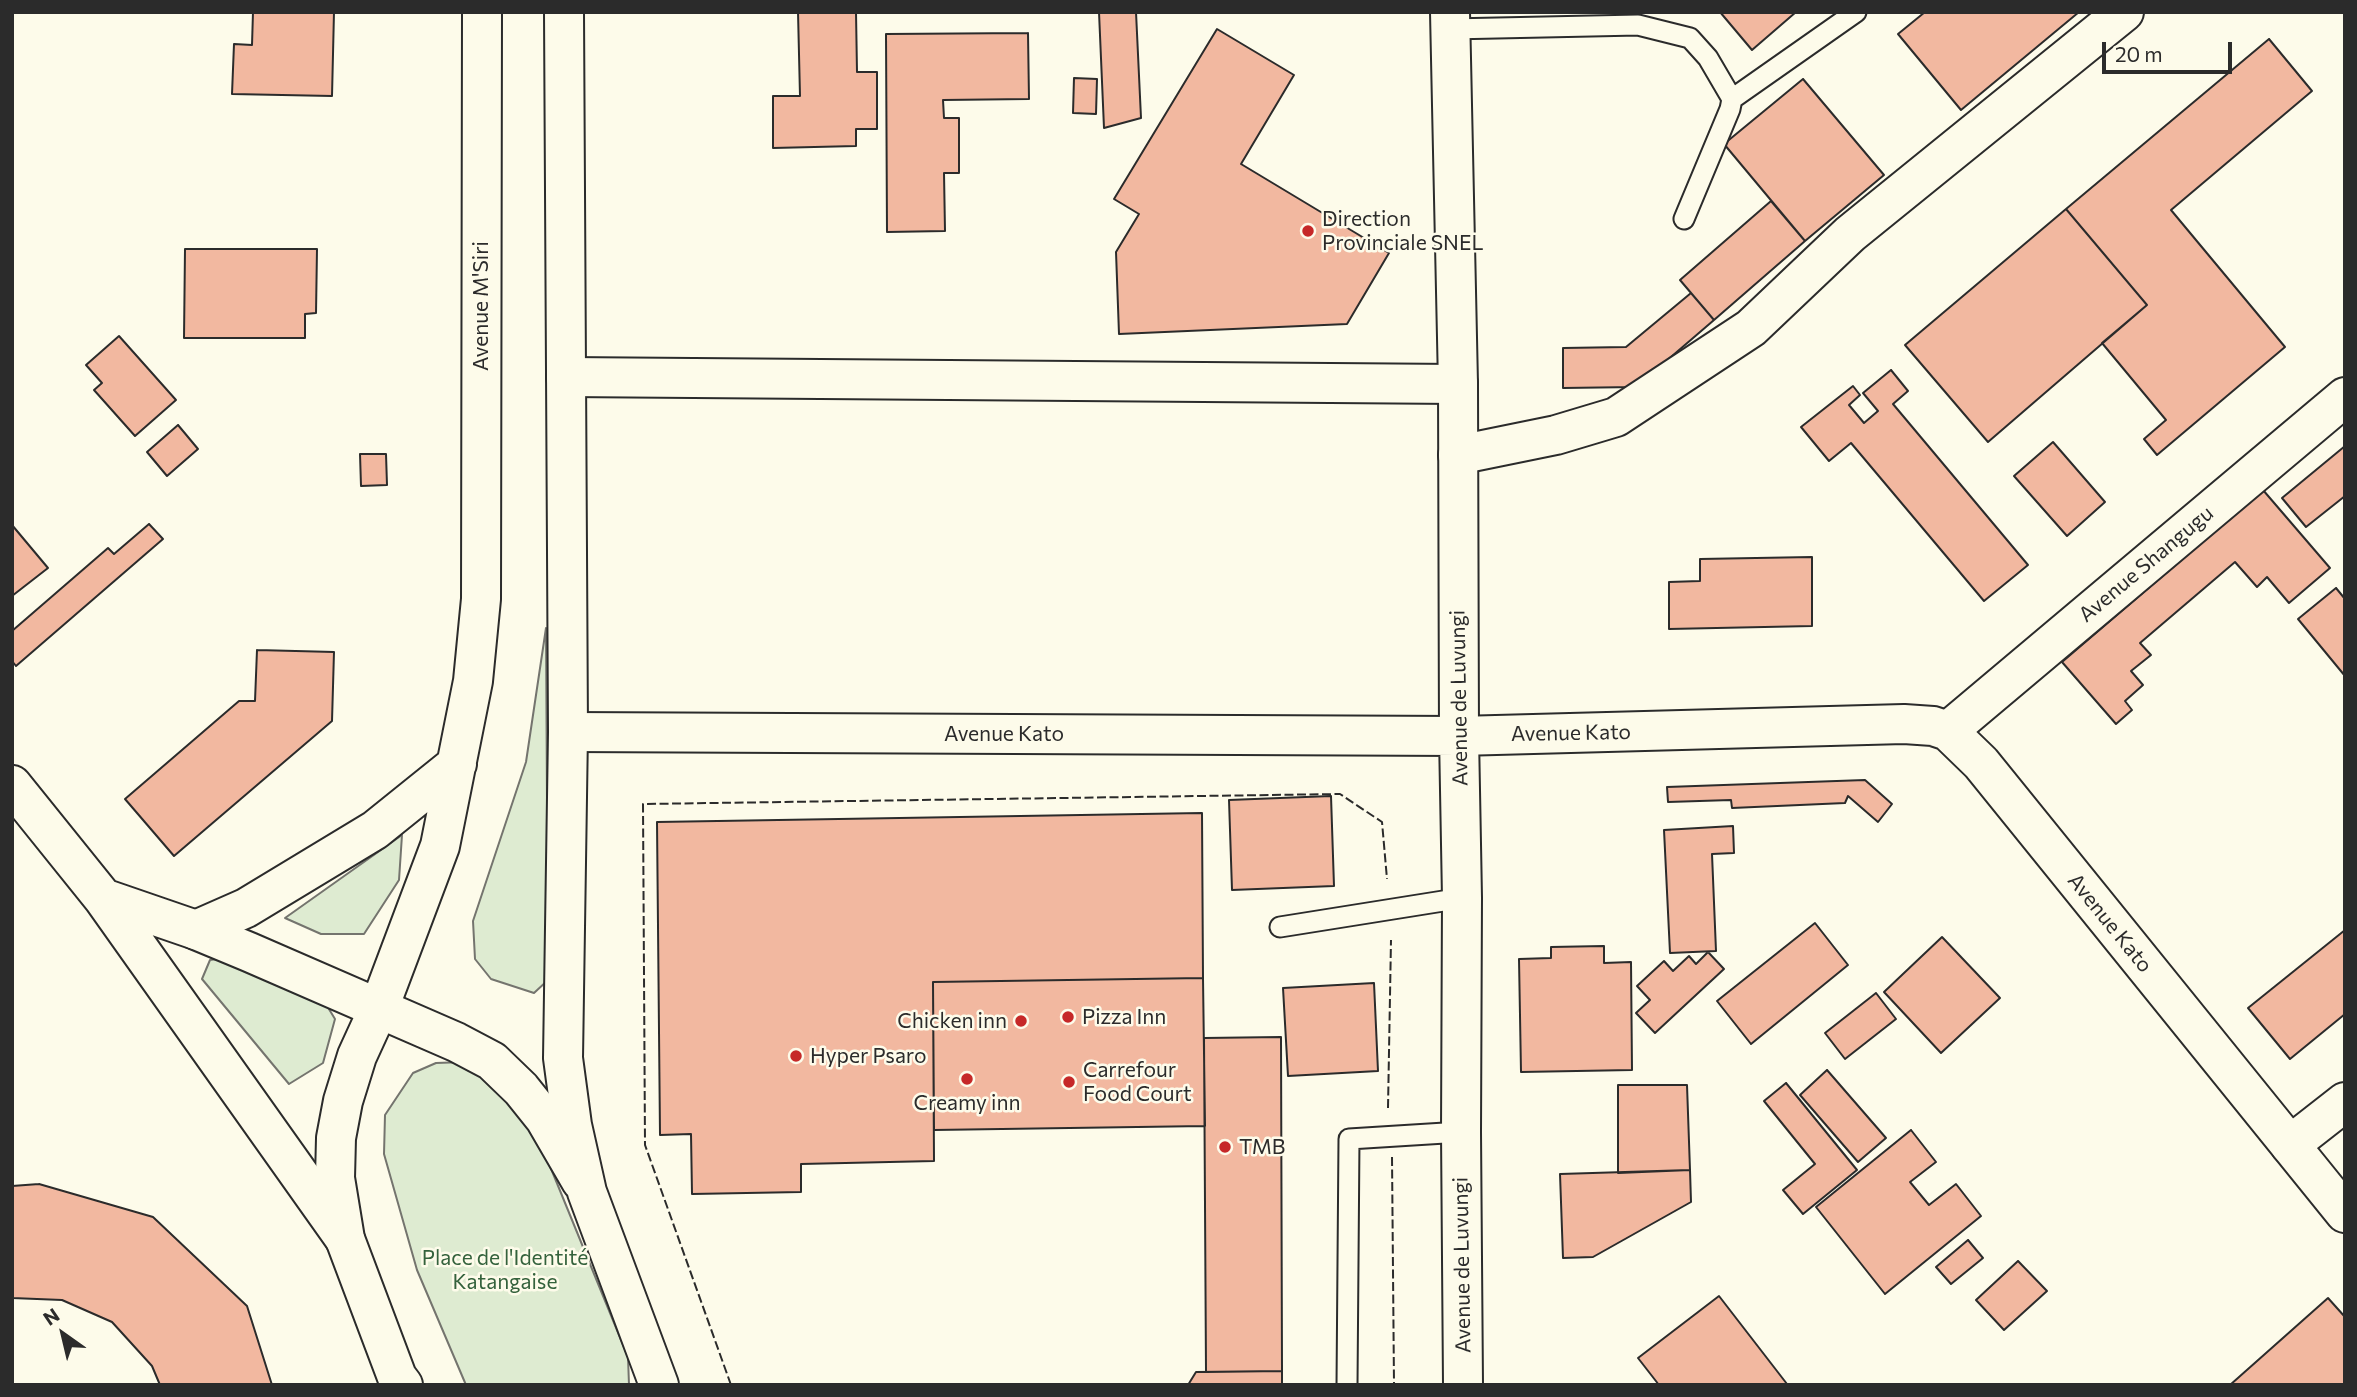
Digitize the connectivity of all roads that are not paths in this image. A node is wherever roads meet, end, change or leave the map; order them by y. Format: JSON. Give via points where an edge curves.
{"nodes":[{"id":1,"x":482,"y":12,"type":"edge"},
{"id":2,"x":564,"y":12,"type":"edge"},
{"id":3,"x":1856,"y":12,"type":"edge"},
{"id":4,"x":2123,"y":12,"type":"edge"},
{"id":5,"x":1450,"y":21,"type":"edge"},
{"id":6,"x":1732,"y":99,"type":"junction"},
{"id":7,"x":1684,"y":219,"type":"dead end"},
{"id":8,"x":566,"y":376,"type":"junction"},
{"id":9,"x":1458,"y":384,"type":"junction"},
{"id":10,"x":2345,"y":397,"type":"edge"},
{"id":11,"x":1458,"y":455,"type":"junction"},
{"id":12,"x":1948,"y":731,"type":"junction"},
{"id":13,"x":568,"y":733,"type":"junction"},
{"id":14,"x":1459,"y":736,"type":"junction"},
{"id":15,"x":457,"y":764,"type":"junction"},
{"id":16,"x":12,"y":785,"type":"edge"},
{"id":17,"x":103,"y":898,"type":"junction"},
{"id":18,"x":1462,"y":898,"type":"junction"},
{"id":19,"x":1280,"y":927,"type":"dead end"},
{"id":20,"x":195,"y":930,"type":"junction"},
{"id":21,"x":379,"y":1008,"type":"junction"},
{"id":22,"x":2345,"y":1102,"type":"edge"},
{"id":23,"x":1461,"y":1132,"type":"junction"},
{"id":24,"x":2290,"y":1145,"type":"junction"},
{"id":25,"x":587,"y":1192,"type":"junction"},
{"id":26,"x":2345,"y":1213,"type":"edge"},
{"id":27,"x":345,"y":1239,"type":"junction"},
{"id":28,"x":400,"y":1382,"type":"edge"},
{"id":29,"x":659,"y":1385,"type":"edge"},
{"id":30,"x":1347,"y":1385,"type":"edge"},
{"id":31,"x":1464,"y":1385,"type":"edge"}],
"edges":[{"from":1,"to":15,"type":"main road","name":"Avenue M'Siri","via":[[481,599],[473,681]]},
{"from":2,"to":8,"type":"main road"},
{"from":3,"to":6,"type":"lane"},
{"from":4,"to":11,"type":"main road","via":[[1850,234],[1751,328],[1616,417]]},
{"from":5,"to":6,"type":"lane","via":[[1654,28],[1690,38]]},
{"from":5,"to":9,"type":"main road","name":"Avenue de Luvungi"},
{"from":6,"to":7,"type":"lane"},
{"from":8,"to":9,"type":"main road"},
{"from":8,"to":13,"type":"main road"},
{"from":9,"to":11,"type":"main road","name":"Avenue de Luvungi"},
{"from":10,"to":12,"type":"main road","name":"Avenue Shangugu"},
{"from":11,"to":14,"type":"main road","name":"Avenue de Luvungi"},
{"from":12,"to":14,"type":"main road","name":"Avenue Kato","via":[[1904,724]]},
{"from":12,"to":24,"type":"main road","name":"Avenue Kato","via":[[1981,763]]},
{"from":13,"to":14,"type":"main road","name":"Avenue Kato"},
{"from":13,"to":25,"type":"main road","via":[[564,1058]]},
{"from":14,"to":18,"type":"main road","name":"Avenue de Luvungi"},
{"from":15,"to":20,"type":"main road","via":[[363,838],[246,908]]},
{"from":15,"to":21,"type":"main road","via":[[440,846]]},
{"from":16,"to":17,"type":"main road"},
{"from":17,"to":20,"type":"main road"},
{"from":17,"to":27,"type":"main road"},
{"from":18,"to":19,"type":"lane"},
{"from":18,"to":23,"type":"main road","name":"Avenue de Luvungi"},
{"from":20,"to":21,"type":"main road"},
{"from":21,"to":25,"type":"main road","via":[[492,1061],[545,1119]]},
{"from":21,"to":27,"type":"main road","via":[[357,1056],[337,1138],[335,1178]]},
{"from":22,"to":24,"type":"main road"},
{"from":23,"to":30,"type":"lane","via":[[1349,1139]]},
{"from":23,"to":31,"type":"main road","name":"Avenue de Luvungi"},
{"from":24,"to":26,"type":"main road","name":"Avenue Kato"},
{"from":25,"to":29,"type":"main road"},
{"from":27,"to":28,"type":"main road"}]}
